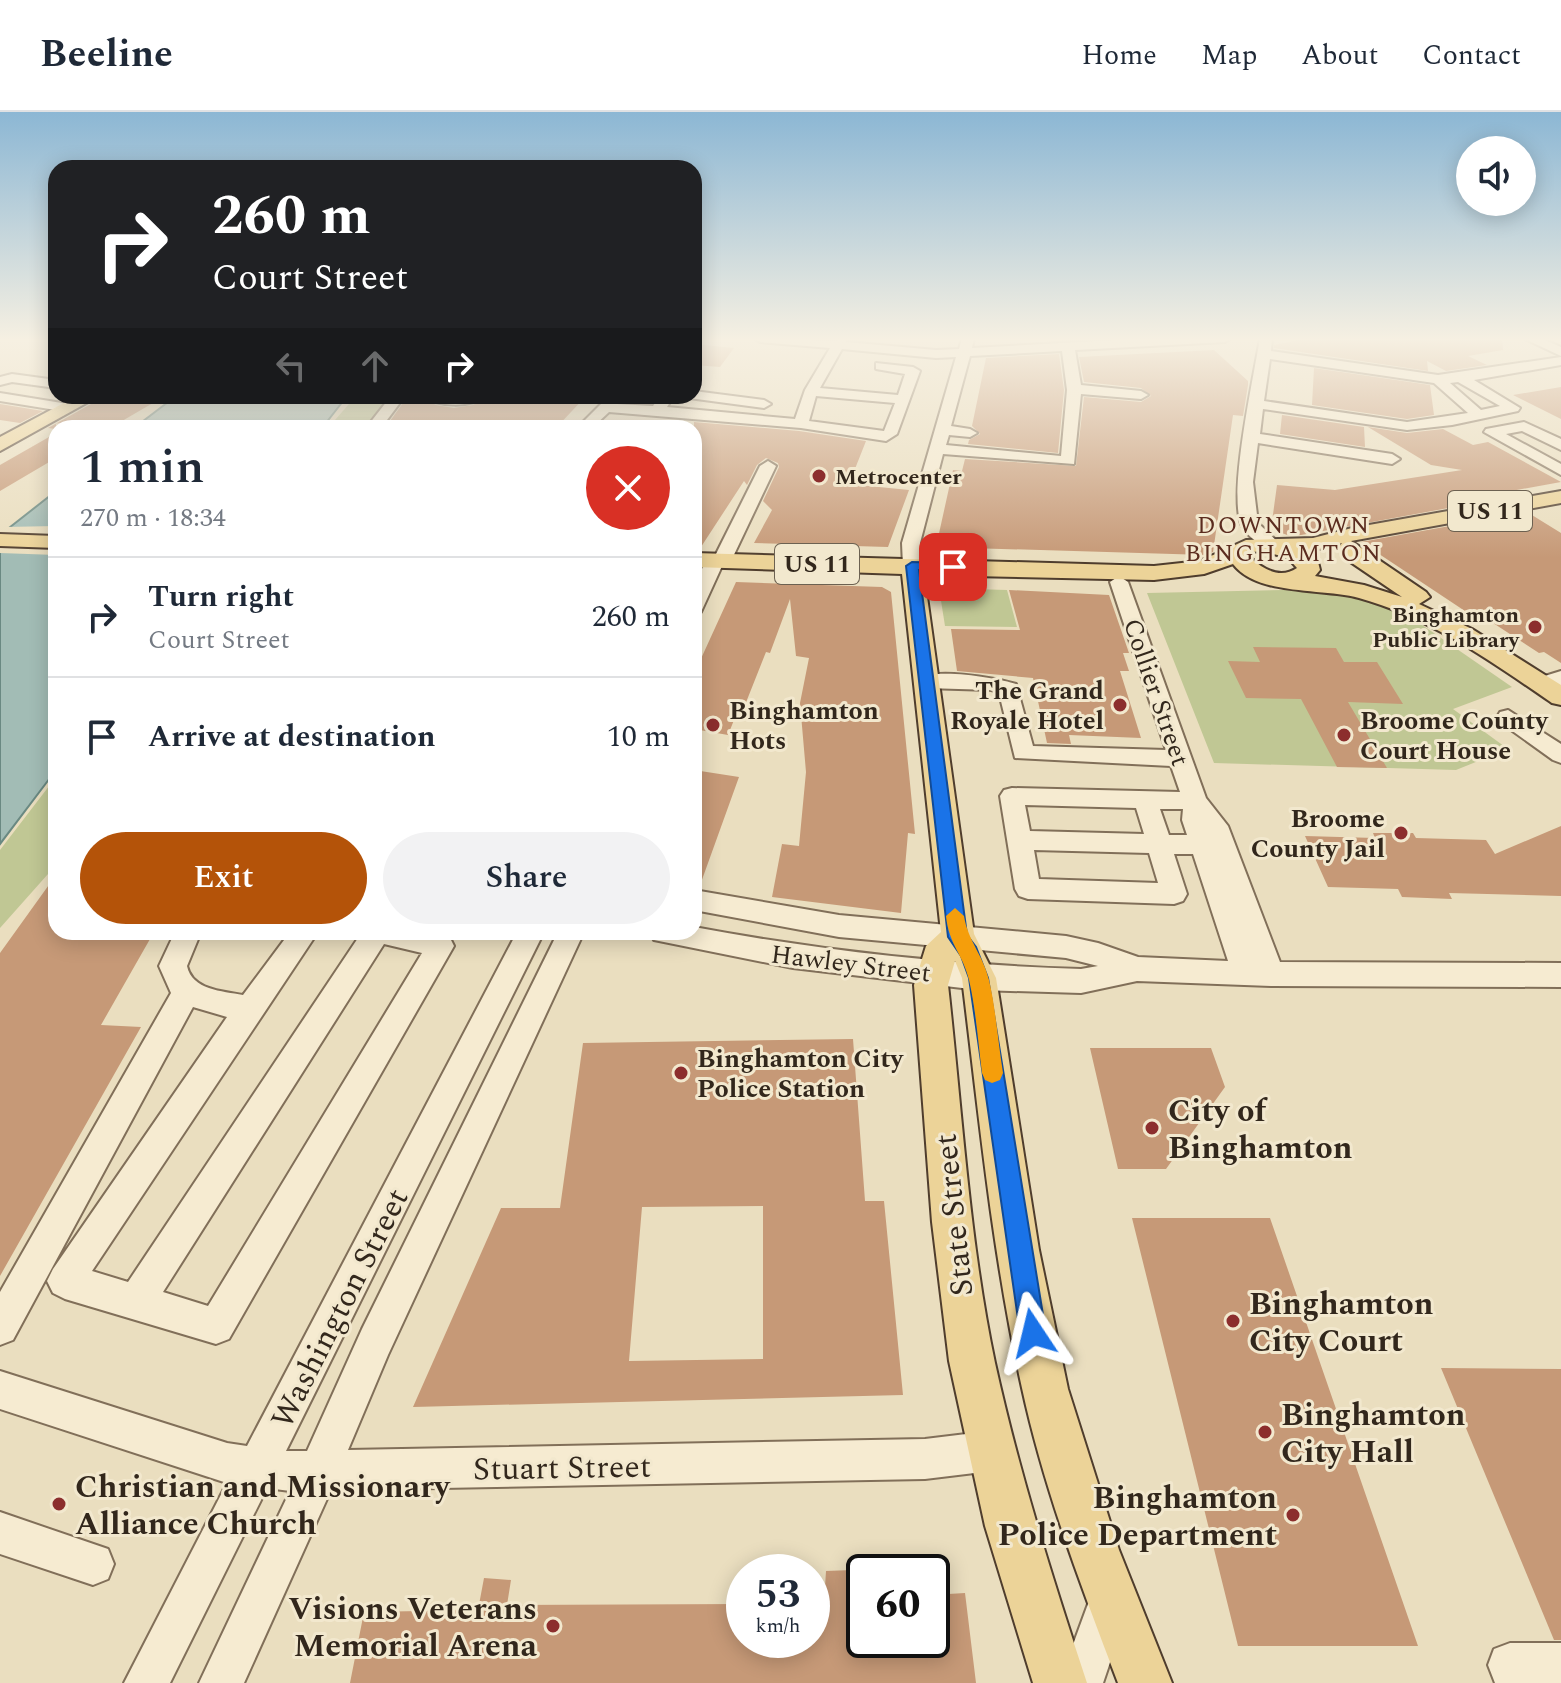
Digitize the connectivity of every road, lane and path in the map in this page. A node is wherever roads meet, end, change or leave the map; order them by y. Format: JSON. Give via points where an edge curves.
{"nodes":[{"id":1,"x":62,"y":411,"type":"edge"},
{"id":2,"x":785,"y":411,"type":"edge"},
{"id":3,"x":790,"y":411,"type":"edge"},
{"id":4,"x":899,"y":411,"type":"edge"},
{"id":5,"x":951,"y":411,"type":"edge"},
{"id":6,"x":1071,"y":411,"type":"edge"},
{"id":7,"x":1255,"y":411,"type":"edge"},
{"id":8,"x":1474,"y":411,"type":"edge"},
{"id":9,"x":1496,"y":411,"type":"edge"},
{"id":10,"x":794,"y":412,"type":"junction"},
{"id":11,"x":1478,"y":415,"type":"junction"},
{"id":12,"x":1254,"y":420,"type":"junction"},
{"id":13,"x":943,"y":430,"type":"junction"},
{"id":14,"x":970,"y":433,"type":"dead end"},
{"id":15,"x":1408,"y":435,"type":"dead end"},
{"id":16,"x":1379,"y":438,"type":"junction"},
{"id":17,"x":0,"y":445,"type":"edge"},
{"id":18,"x":1561,"y":445,"type":"edge"},
{"id":19,"x":937,"y":449,"type":"junction"},
{"id":20,"x":768,"y":466,"type":"dead end"},
{"id":21,"x":1561,"y":470,"type":"edge"},
{"id":22,"x":1245,"y":482,"type":"junction"},
{"id":23,"x":1561,"y":497,"type":"edge"},
{"id":24,"x":1420,"y":525,"type":"junction"},
{"id":25,"x":0,"y":540,"type":"edge"},
{"id":26,"x":48,"y":542,"type":"edge"},
{"id":27,"x":1275,"y":545,"type":"junction"},
{"id":28,"x":1350,"y":547,"type":"junction"},
{"id":29,"x":1242,"y":550,"type":"junction"},
{"id":30,"x":710,"y":561,"type":"edge"},
{"id":31,"x":1308,"y":564,"type":"junction"},
{"id":32,"x":912,"y":566,"type":"junction"},
{"id":33,"x":1034,"y":572,"type":"junction"},
{"id":34,"x":1277,"y":579,"type":"junction"},
{"id":35,"x":1119,"y":582,"type":"junction"},
{"id":36,"x":702,"y":592,"type":"edge"},
{"id":37,"x":1434,"y":607,"type":"junction"},
{"id":38,"x":1467,"y":634,"type":"junction"},
{"id":39,"x":926,"y":681,"type":"junction"},
{"id":40,"x":1555,"y":686,"type":"edge"},
{"id":41,"x":1508,"y":717,"type":"dead end"},
{"id":42,"x":1561,"y":755,"type":"edge"},
{"id":43,"x":1180,"y":758,"type":"junction"},
{"id":44,"x":1146,"y":800,"type":"junction"},
{"id":45,"x":1195,"y":801,"type":"junction"},
{"id":46,"x":1020,"y":840,"type":"junction"},
{"id":47,"x":1159,"y":844,"type":"junction"},
{"id":48,"x":1202,"y":845,"type":"junction"},
{"id":49,"x":702,"y":901,"type":"edge"},
{"id":50,"x":958,"y":937,"type":"junction"},
{"id":51,"x":184,"y":940,"type":"edge"},
{"id":52,"x":299,"y":940,"type":"edge"},
{"id":53,"x":372,"y":940,"type":"edge"},
{"id":54,"x":413,"y":940,"type":"edge"},
{"id":55,"x":527,"y":940,"type":"edge"},
{"id":56,"x":567,"y":940,"type":"edge"},
{"id":57,"x":702,"y":940,"type":"edge"},
{"id":58,"x":1137,"y":969,"type":"junction"},
{"id":59,"x":931,"y":974,"type":"junction"},
{"id":60,"x":1259,"y":974,"type":"junction"},
{"id":61,"x":1561,"y":975,"type":"edge"},
{"id":62,"x":979,"y":978,"type":"junction"},
{"id":63,"x":187,"y":991,"type":"junction"},
{"id":64,"x":249,"y":1009,"type":"junction"},
{"id":65,"x":136,"y":1302,"type":"junction"},
{"id":66,"x":0,"y":1327,"type":"edge"},
{"id":67,"x":0,"y":1390,"type":"edge"},
{"id":68,"x":991,"y":1451,"type":"junction"},
{"id":69,"x":256,"y":1468,"type":"junction"},
{"id":70,"x":319,"y":1472,"type":"junction"},
{"id":71,"x":0,"y":1533,"type":"edge"},
{"id":72,"x":93,"y":1564,"type":"dead end"},
{"id":73,"x":1111,"y":1597,"type":"junction"},
{"id":74,"x":1561,"y":1665,"type":"edge"},
{"id":75,"x":146,"y":1683,"type":"edge"},
{"id":76,"x":221,"y":1683,"type":"edge"},
{"id":77,"x":1060,"y":1683,"type":"edge"},
{"id":78,"x":1081,"y":1683,"type":"edge"},
{"id":79,"x":1145,"y":1683,"type":"edge"},
{"id":80,"x":1517,"y":1683,"type":"edge"}],
"edges":[{"from":1,"to":17,"type":"main road"},
{"from":2,"to":10,"type":"street"},
{"from":3,"to":10,"type":"street"},
{"from":4,"to":10,"type":"street","via":[[886,436]]},
{"from":5,"to":13,"type":"street","name":"State Street"},
{"from":6,"to":19,"type":"street","via":[[1068,461]]},
{"from":7,"to":12,"type":"street"},
{"from":8,"to":11,"type":"street"},
{"from":9,"to":11,"type":"street"},
{"from":11,"to":12,"type":"street","via":[[1407,426]]},
{"from":12,"to":16,"type":"street"},
{"from":12,"to":16,"type":"street","via":[[1396,465]]},
{"from":12,"to":22,"type":"street"},
{"from":13,"to":14,"type":"street"},
{"from":13,"to":19,"type":"street","name":"State Street"},
{"from":15,"to":16,"type":"street"},
{"from":18,"to":21,"type":"street","via":[[1524,426],[1491,432]]},
{"from":19,"to":32,"type":"street","name":"State Street","via":[[911,543]]},
{"from":20,"to":30,"type":"street"},
{"from":22,"to":27,"type":"street","via":[[1249,523]]},
{"from":22,"to":29,"type":"street","via":[[1231,517]]},
{"from":23,"to":24,"type":"main road","number":"US 11"},
{"from":24,"to":27,"type":"main road","number":"US 11","via":[[1320,545]]},
{"from":24,"to":28,"type":"main road","number":"US 11"},
{"from":25,"to":26,"type":"main road"},
{"from":27,"to":29,"type":"main road","number":"US 11"},
{"from":27,"to":31,"type":"main road"},
{"from":28,"to":31,"type":"main road","number":"US 11"},
{"from":28,"to":37,"type":"main road"},
{"from":29,"to":33,"type":"main road","number":"US 11","via":[[1217,563],[1182,571]]},
{"from":29,"to":34,"type":"main road","via":[[1243,565]]},
{"from":30,"to":32,"type":"main road","number":"US 11"},
{"from":30,"to":36,"type":"street"},
{"from":31,"to":34,"type":"main road","number":"US 11","via":[[1303,576]]},
{"from":31,"to":37,"type":"main road"},
{"from":32,"to":33,"type":"main road","number":"US 11"},
{"from":32,"to":39,"type":"main road","name":"State Street"},
{"from":33,"to":35,"type":"main road","number":"US 11"},
{"from":34,"to":35,"type":"main road","number":"US 11","via":[[1227,574],[1176,582]]},
{"from":34,"to":38,"type":"main road","via":[[1369,591]]},
{"from":35,"to":43,"type":"street","name":"Collier Street"},
{"from":37,"to":38,"type":"main road"},
{"from":38,"to":40,"type":"main road"},
{"from":39,"to":43,"type":"street","via":[[993,683],[1009,689],[1023,753]]},
{"from":39,"to":50,"type":"main road","name":"State Street"},
{"from":41,"to":42,"type":"street"},
{"from":43,"to":45,"type":"street","name":"Collier Street"},
{"from":44,"to":45,"type":"street"},
{"from":44,"to":46,"type":"street","via":[[1012,796]]},
{"from":44,"to":47,"type":"street"},
{"from":45,"to":48,"type":"street","name":"Collier Street"},
{"from":45,"to":60,"type":"street","name":"Collier Street","via":[[1216,826]]},
{"from":46,"to":47,"type":"street"},
{"from":46,"to":47,"type":"street","via":[[1028,889],[1174,894]]},
{"from":47,"to":48,"type":"street"},
{"from":48,"to":60,"type":"street","name":"Collier Street"},
{"from":49,"to":50,"type":"street","name":"Hawley Street","via":[[828,925]]},
{"from":50,"to":58,"type":"street","name":"Hawley Street","via":[[1066,947]]},
{"from":50,"to":59,"type":"main road","via":[[942,949]]},
{"from":50,"to":62,"type":"main road","name":"State Street"},
{"from":51,"to":63,"type":"street","via":[[173,966],[176,980]]},
{"from":52,"to":64,"type":"street"},
{"from":53,"to":65,"type":"street"},
{"from":54,"to":65,"type":"street","via":[[440,946],[216,1326]]},
{"from":55,"to":69,"type":"street","name":"Washington Street"},
{"from":56,"to":70,"type":"street","name":"Washington Street"},
{"from":57,"to":59,"type":"street","name":"Hawley Street"},
{"from":58,"to":60,"type":"street","name":"Hawley Street"},
{"from":58,"to":62,"type":"street","name":"Hawley Street","via":[[1081,981]]},
{"from":59,"to":62,"type":"street","name":"Hawley Street"},
{"from":59,"to":68,"type":"main road","name":"State Street","via":[[960,1285]]},
{"from":60,"to":61,"type":"street","name":"Hawley Street"},
{"from":62,"to":73,"type":"main road","name":"State Street","via":[[1036,1350],[1068,1472]]},
{"from":63,"to":64,"type":"street"},
{"from":63,"to":66,"type":"street"},
{"from":64,"to":65,"type":"street","via":[[65,1281]]},
{"from":67,"to":69,"type":"street","name":"Stuart Street"},
{"from":68,"to":70,"type":"street","name":"Stuart Street","via":[[925,1459]]},
{"from":68,"to":77,"type":"main road","name":"State Street"},
{"from":69,"to":70,"type":"street","name":"Stuart Street"},
{"from":69,"to":75,"type":"street","name":"Washington Street"},
{"from":70,"to":76,"type":"street","name":"Washington Street"},
{"from":71,"to":72,"type":"street"},
{"from":73,"to":78,"type":"street"},
{"from":73,"to":79,"type":"main road","name":"State Street"},
{"from":74,"to":80,"type":"street","via":[[1510,1665]]}]}
